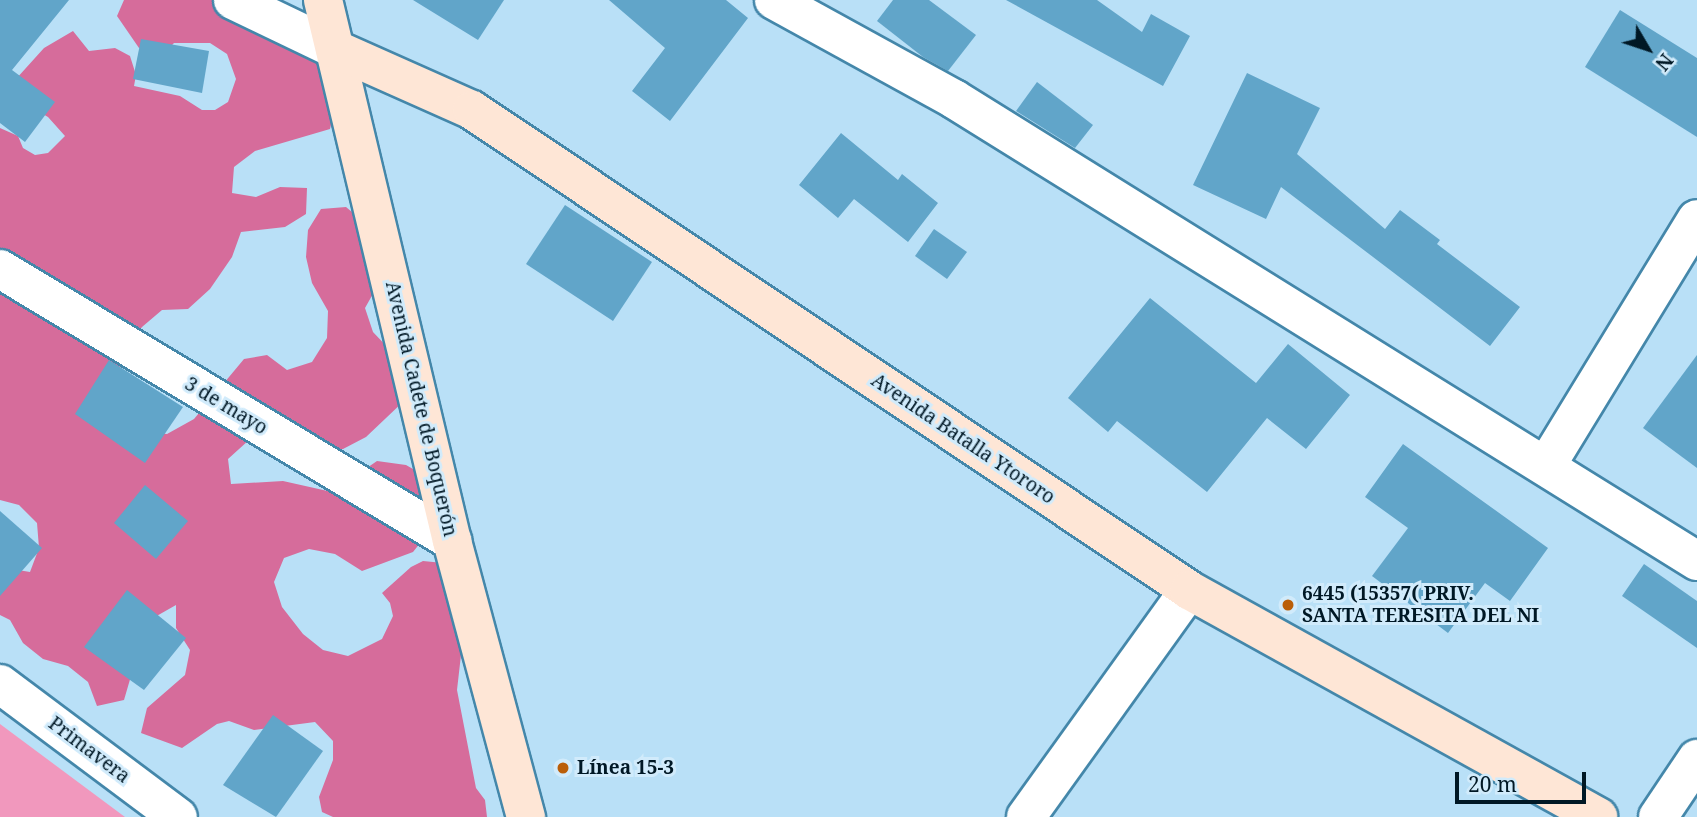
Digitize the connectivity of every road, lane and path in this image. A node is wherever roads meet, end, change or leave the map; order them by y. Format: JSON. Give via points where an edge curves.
{"nodes":[{"id":1,"x":233,"y":0,"type":"edge"},
{"id":2,"x":323,"y":0,"type":"edge"},
{"id":3,"x":774,"y":0,"type":"edge"},
{"id":4,"x":335,"y":49,"type":"junction"},
{"id":5,"x":1697,"y":219,"type":"edge"},
{"id":6,"x":0,"y":269,"type":"edge"},
{"id":7,"x":1546,"y":466,"type":"junction"},
{"id":8,"x":452,"y":541,"type":"junction"},
{"id":9,"x":1697,"y":561,"type":"edge"},
{"id":10,"x":1189,"y":590,"type":"junction"},
{"id":11,"x":0,"y":684,"type":"edge"},
{"id":12,"x":1697,"y":759,"type":"edge"},
{"id":13,"x":178,"y":817,"type":"edge"},
{"id":14,"x":526,"y":817,"type":"edge"},
{"id":15,"x":1026,"y":817,"type":"edge"},
{"id":16,"x":1598,"y":817,"type":"edge"},
{"id":17,"x":1658,"y":817,"type":"edge"}],
"edges":[{"from":1,"to":4,"type":"street"},
{"from":2,"to":4,"type":"street","name":"Avenida Cadete de Boquerón"},
{"from":3,"to":7,"type":"street","via":[[954,99]]},
{"from":4,"to":8,"type":"street","name":"Avenida Cadete de Boquerón"},
{"from":4,"to":10,"type":"street","name":"Avenida Batalla Ytororo","via":[[472,110]]},
{"from":5,"to":7,"type":"street"},
{"from":6,"to":8,"type":"street","name":"3 de mayo"},
{"from":7,"to":9,"type":"street"},
{"from":8,"to":14,"type":"street","name":"Avenida Cadete de Boquerón"},
{"from":10,"to":15,"type":"street"},
{"from":10,"to":16,"type":"street","name":"Avenida Batalla Ytororo"},
{"from":11,"to":13,"type":"street","name":"Primavera"},
{"from":12,"to":17,"type":"street"}]}
